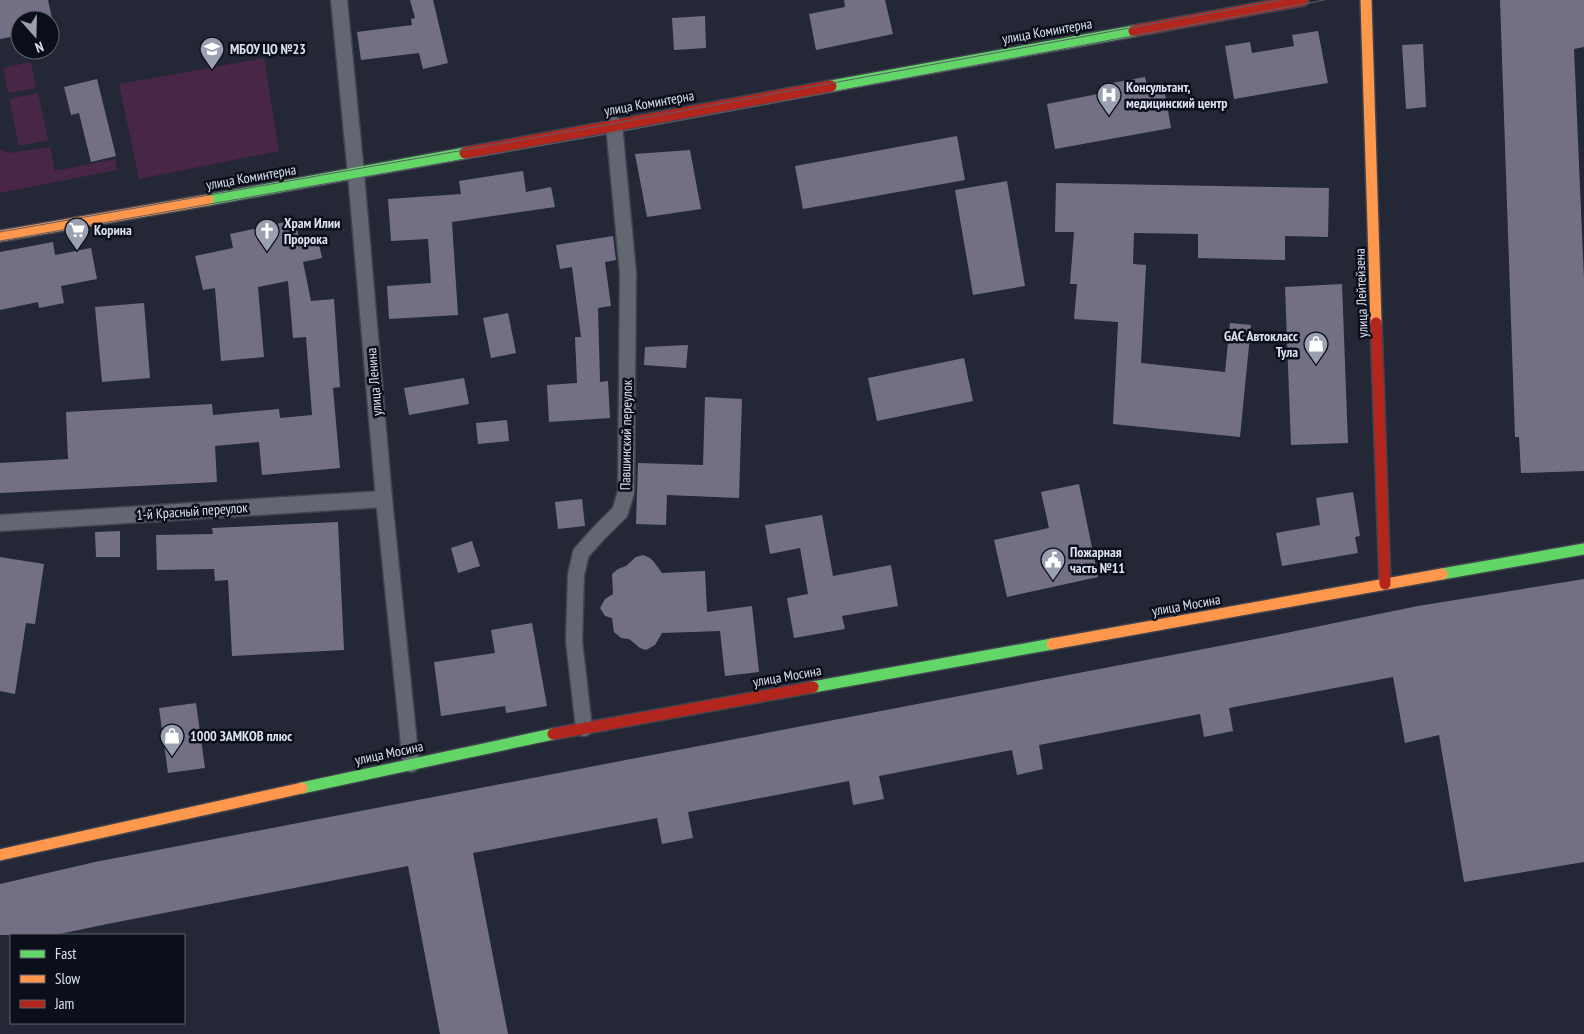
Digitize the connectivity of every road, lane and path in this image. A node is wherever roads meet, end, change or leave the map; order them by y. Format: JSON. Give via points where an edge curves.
{"nodes":[{"id":1,"x":339,"y":0,"type":"edge"},
{"id":2,"x":1303,"y":0,"type":"edge"},
{"id":3,"x":1366,"y":0,"type":"edge"},
{"id":4,"x":614,"y":125,"type":"junction"},
{"id":5,"x":356,"y":174,"type":"junction"},
{"id":6,"x":0,"y":236,"type":"edge"},
{"id":7,"x":384,"y":499,"type":"junction"},
{"id":8,"x":0,"y":522,"type":"edge"},
{"id":9,"x":1584,"y":549,"type":"edge"},
{"id":10,"x":1385,"y":584,"type":"junction"},
{"id":11,"x":584,"y":728,"type":"junction"},
{"id":12,"x":410,"y":764,"type":"junction"},
{"id":13,"x":0,"y":855,"type":"edge"}],
"edges":[{"from":1,"to":5,"type":"street","name":"улица Ленина"},
{"from":2,"to":4,"type":"street","name":"улица Коминтерна"},
{"from":3,"to":10,"type":"street","name":"улица Лейтейзена"},
{"from":4,"to":5,"type":"street","name":"улица Коминтерна"},
{"from":4,"to":11,"type":"street","name":"Павшинский переулок","via":[[628,273],[626,492],[620,512],[582,553],[576,576],[574,641]]},
{"from":5,"to":6,"type":"street","name":"улица Коминтерна"},
{"from":5,"to":7,"type":"street","name":"улица Ленина"},
{"from":7,"to":8,"type":"street","name":"1-й Красный переулок"},
{"from":7,"to":12,"type":"street","name":"улица Ленина"},
{"from":9,"to":10,"type":"street","name":"улица Мосина"},
{"from":10,"to":11,"type":"street","name":"улица Мосина"},
{"from":11,"to":12,"type":"street","name":"улица Мосина"},
{"from":12,"to":13,"type":"street","name":"улица Мосина"}]}
